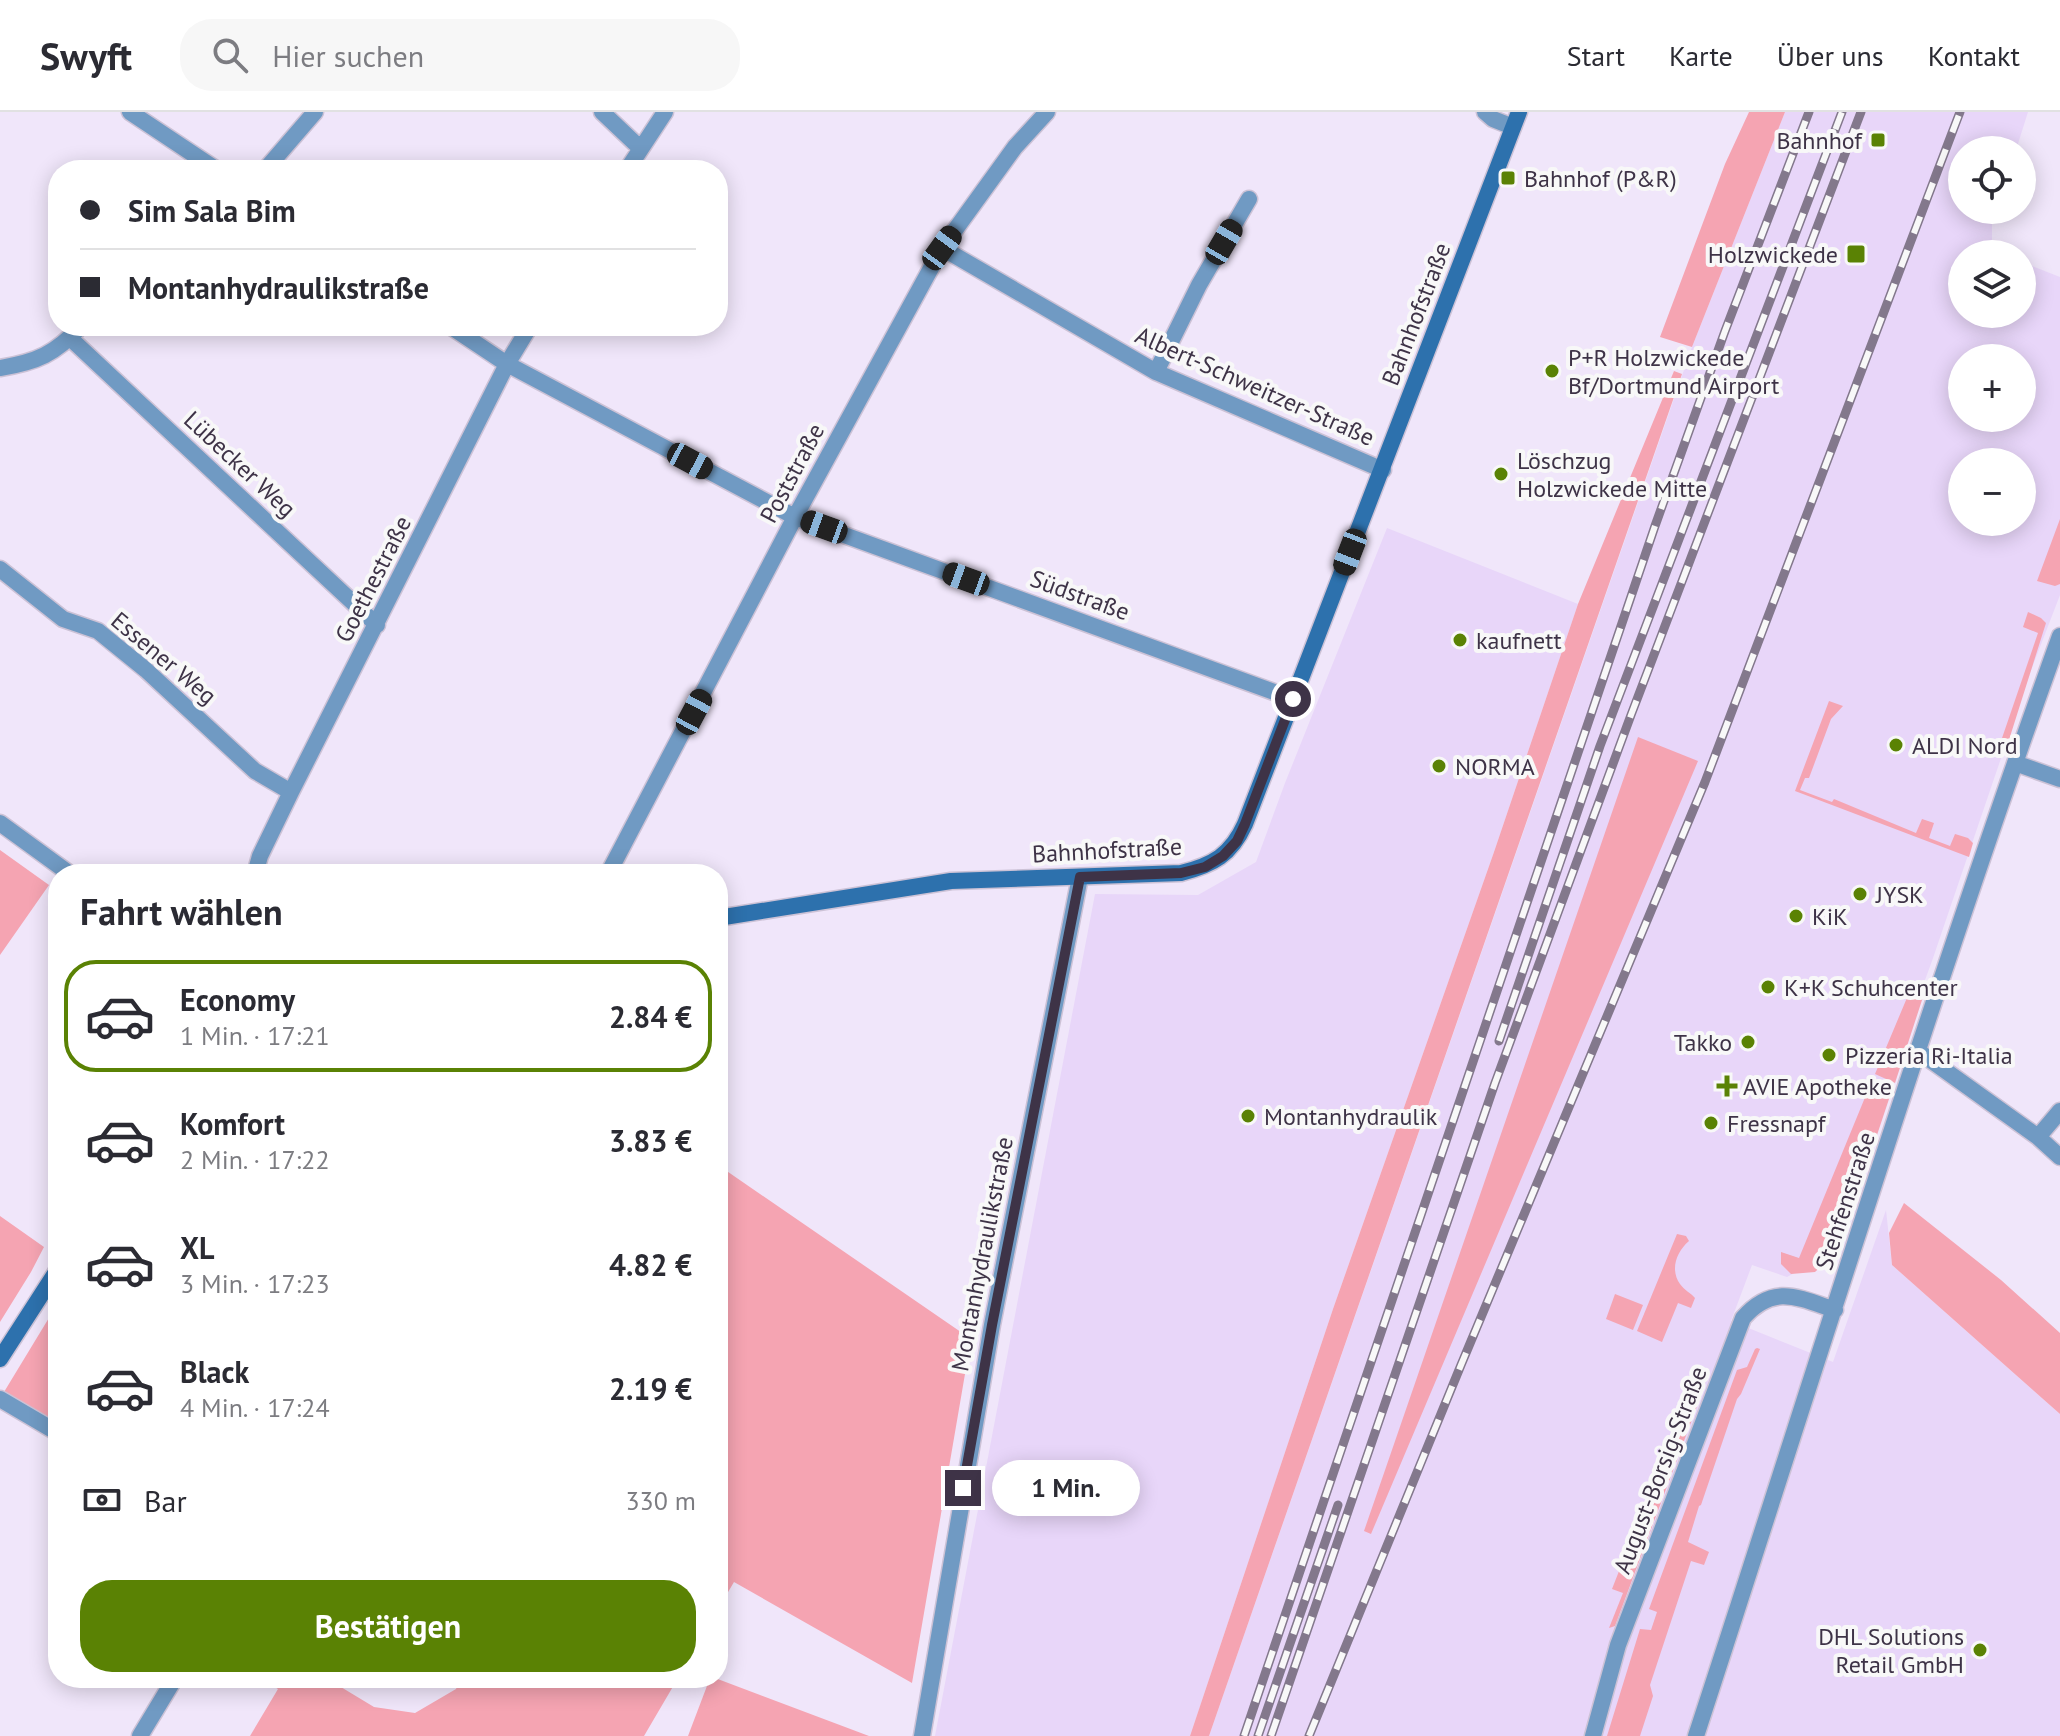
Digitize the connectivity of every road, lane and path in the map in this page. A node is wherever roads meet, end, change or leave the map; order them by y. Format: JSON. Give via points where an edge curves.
{"nodes":[{"id":1,"x":130,"y":112,"type":"edge"},
{"id":2,"x":315,"y":112,"type":"edge"},
{"id":3,"x":602,"y":112,"type":"edge"},
{"id":4,"x":665,"y":112,"type":"edge"},
{"id":5,"x":1047,"y":112,"type":"edge"},
{"id":6,"x":1485,"y":112,"type":"edge"},
{"id":7,"x":1516,"y":119,"type":"edge"},
{"id":8,"x":640,"y":148,"type":"junction"},
{"id":9,"x":202,"y":160,"type":"edge"},
{"id":10,"x":274,"y":160,"type":"edge"},
{"id":11,"x":633,"y":160,"type":"edge"},
{"id":12,"x":1249,"y":199,"type":"dead end"},
{"id":13,"x":942,"y":248,"type":"junction"},
{"id":14,"x":70,"y":336,"type":"edge"},
{"id":15,"x":79,"y":336,"type":"edge"},
{"id":16,"x":465,"y":336,"type":"edge"},
{"id":17,"x":524,"y":336,"type":"edge"},
{"id":18,"x":507,"y":364,"type":"junction"},
{"id":19,"x":0,"y":368,"type":"edge"},
{"id":20,"x":1156,"y":372,"type":"junction"},
{"id":21,"x":1383,"y":470,"type":"junction"},
{"id":22,"x":795,"y":517,"type":"junction"},
{"id":23,"x":0,"y":569,"type":"edge"},
{"id":24,"x":377,"y":625,"type":"junction"},
{"id":25,"x":2060,"y":636,"type":"edge"},
{"id":26,"x":1293,"y":699,"type":"junction"},
{"id":27,"x":2015,"y":763,"type":"junction"},
{"id":28,"x":2060,"y":779,"type":"edge"},
{"id":29,"x":291,"y":792,"type":"junction"},
{"id":30,"x":0,"y":823,"type":"edge"},
{"id":31,"x":260,"y":856,"type":"junction"},
{"id":32,"x":56,"y":864,"type":"edge"},
{"id":33,"x":254,"y":864,"type":"edge"},
{"id":34,"x":258,"y":864,"type":"edge"},
{"id":35,"x":613,"y":864,"type":"edge"},
{"id":36,"x":1080,"y":877,"type":"junction"},
{"id":37,"x":728,"y":916,"type":"edge"},
{"id":38,"x":1918,"y":1051,"type":"junction"},
{"id":39,"x":2060,"y":1111,"type":"edge"},
{"id":40,"x":2038,"y":1137,"type":"junction"},
{"id":41,"x":2060,"y":1157,"type":"edge"},
{"id":42,"x":48,"y":1285,"type":"edge"},
{"id":43,"x":1835,"y":1310,"type":"junction"},
{"id":44,"x":0,"y":1359,"type":"edge"},
{"id":45,"x":0,"y":1399,"type":"edge"},
{"id":46,"x":48,"y":1427,"type":"edge"},
{"id":47,"x":169,"y":1688,"type":"edge"},
{"id":48,"x":140,"y":1736,"type":"edge"},
{"id":49,"x":922,"y":1736,"type":"edge"},
{"id":50,"x":1593,"y":1736,"type":"edge"},
{"id":51,"x":1696,"y":1736,"type":"edge"}],
"edges":[{"from":1,"to":9,"type":"street"},
{"from":2,"to":10,"type":"street"},
{"from":3,"to":8,"type":"street"},
{"from":4,"to":8,"type":"street"},
{"from":5,"to":13,"type":"street","name":"Poststraße"},
{"from":6,"to":7,"type":"street","via":[[1493,119]]},
{"from":7,"to":21,"type":"main road","name":"Bahnhofstraße"},
{"from":8,"to":11,"type":"street"},
{"from":12,"to":20,"type":"street"},
{"from":13,"to":20,"type":"street","name":"Albert-Schweitzer-Straße"},
{"from":13,"to":22,"type":"street","name":"Poststraße"},
{"from":14,"to":19,"type":"street","via":[[28,364]]},
{"from":15,"to":24,"type":"street","name":"Lübecker Weg"},
{"from":16,"to":18,"type":"street","name":"Südstraße"},
{"from":17,"to":18,"type":"street","name":"Goethestraße"},
{"from":18,"to":22,"type":"street","name":"Südstraße"},
{"from":18,"to":24,"type":"street","name":"Goethestraße"},
{"from":20,"to":21,"type":"street","name":"Albert-Schweitzer-Straße"},
{"from":21,"to":26,"type":"main road","name":"Bahnhofstraße"},
{"from":22,"to":26,"type":"street","name":"Südstraße"},
{"from":22,"to":35,"type":"street","name":"Poststraße"},
{"from":23,"to":29,"type":"street","name":"Essener Weg","via":[[63,619],[98,631],[255,771]]},
{"from":24,"to":29,"type":"street","name":"Goethestraße"},
{"from":25,"to":27,"type":"street","name":"Stehfenstraße"},
{"from":26,"to":36,"type":"main road","name":"Bahnhofstraße","via":[[1245,824],[1223,856],[1181,873]]},
{"from":27,"to":28,"type":"street"},
{"from":27,"to":38,"type":"street","name":"Stehfenstraße"},
{"from":29,"to":31,"type":"street","name":"Goethestraße"},
{"from":30,"to":32,"type":"street"},
{"from":31,"to":33,"type":"street","name":"Goethestraße"},
{"from":31,"to":34,"type":"street","name":"Goethestraße"},
{"from":36,"to":37,"type":"main road","name":"Bahnhofstraße","via":[[951,881]]},
{"from":36,"to":49,"type":"street","name":"Montanhydraulikstraße","via":[[992,1325]]},
{"from":38,"to":40,"type":"street"},
{"from":38,"to":43,"type":"street","name":"Stehfenstraße"},
{"from":39,"to":40,"type":"street"},
{"from":40,"to":41,"type":"street"},
{"from":42,"to":44,"type":"main road"},
{"from":43,"to":50,"type":"street","name":"August-Borsig-Straße","via":[[1771,1296],[1743,1318],[1618,1645]]},
{"from":43,"to":51,"type":"street","name":"Stehfenstraße"},
{"from":45,"to":46,"type":"street"},
{"from":47,"to":48,"type":"street"}]}
